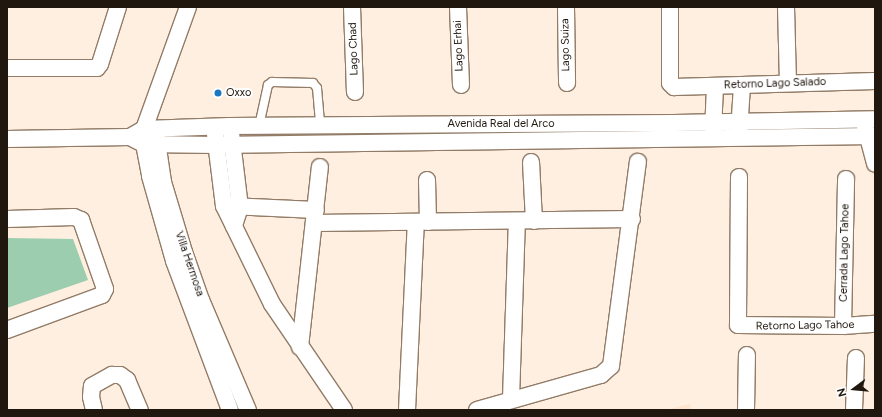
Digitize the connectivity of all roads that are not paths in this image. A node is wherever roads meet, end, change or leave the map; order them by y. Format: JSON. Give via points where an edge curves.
{"nodes":[{"id":1,"x":118,"y":7,"type":"edge"},
{"id":2,"x":188,"y":7,"type":"edge"},
{"id":3,"x":352,"y":7,"type":"edge"},
{"id":4,"x":458,"y":7,"type":"edge"},
{"id":5,"x":566,"y":7,"type":"edge"},
{"id":6,"x":670,"y":7,"type":"edge"},
{"id":7,"x":786,"y":7,"type":"edge"},
{"id":8,"x":7,"y":68,"type":"edge"},
{"id":9,"x":875,"y":81,"type":"edge"},
{"id":10,"x":567,"y":83,"type":"dead end"},
{"id":11,"x":788,"y":83,"type":"junction"},
{"id":12,"x":461,"y":85,"type":"dead end"},
{"id":13,"x":742,"y":85,"type":"junction"},
{"id":14,"x":715,"y":86,"type":"junction"},
{"id":15,"x":355,"y":92,"type":"dead end"},
{"id":16,"x":869,"y":119,"type":"edge"},
{"id":17,"x":714,"y":121,"type":"junction"},
{"id":18,"x":739,"y":121,"type":"junction"},
{"id":19,"x":230,"y":126,"type":"junction"},
{"id":20,"x":259,"y":126,"type":"junction"},
{"id":21,"x":320,"y":126,"type":"junction"},
{"id":22,"x":214,"y":127,"type":"junction"},
{"id":23,"x":437,"y":132,"type":"junction"},
{"id":24,"x":150,"y":136,"type":"junction"},
{"id":25,"x":871,"y":136,"type":"edge"},
{"id":26,"x":7,"y":139,"type":"edge"},
{"id":27,"x":713,"y":140,"type":"junction"},
{"id":28,"x":738,"y":140,"type":"junction"},
{"id":29,"x":224,"y":145,"type":"junction"},
{"id":30,"x":531,"y":162,"type":"dead end"},
{"id":31,"x":638,"y":162,"type":"dead end"},
{"id":32,"x":875,"y":164,"type":"edge"},
{"id":33,"x":320,"y":167,"type":"dead end"},
{"id":34,"x":739,"y":177,"type":"dead end"},
{"id":35,"x":846,"y":179,"type":"dead end"},
{"id":36,"x":427,"y":180,"type":"dead end"},
{"id":37,"x":224,"y":206,"type":"junction"},
{"id":38,"x":240,"y":207,"type":"junction"},
{"id":39,"x":315,"y":217,"type":"junction"},
{"id":40,"x":7,"y":219,"type":"edge"},
{"id":41,"x":632,"y":219,"type":"junction"},
{"id":42,"x":534,"y":220,"type":"junction"},
{"id":43,"x":517,"y":221,"type":"junction"},
{"id":44,"x":422,"y":222,"type":"junction"},
{"id":45,"x":234,"y":226,"type":"junction"},
{"id":46,"x":875,"y":324,"type":"edge"},
{"id":47,"x":843,"y":326,"type":"junction"},
{"id":48,"x":7,"y":330,"type":"edge"},
{"id":49,"x":300,"y":347,"type":"junction"},
{"id":50,"x":747,"y":355,"type":"dead end"},
{"id":51,"x":856,"y":358,"type":"dead end"},
{"id":52,"x":511,"y":399,"type":"junction"},
{"id":53,"x":94,"y":410,"type":"edge"},
{"id":54,"x":140,"y":410,"type":"edge"},
{"id":55,"x":230,"y":410,"type":"edge"},
{"id":56,"x":248,"y":410,"type":"edge"},
{"id":57,"x":344,"y":410,"type":"edge"},
{"id":58,"x":407,"y":410,"type":"edge"},
{"id":59,"x":477,"y":410,"type":"edge"},
{"id":60,"x":746,"y":410,"type":"edge"},
{"id":61,"x":854,"y":410,"type":"edge"}],
"edges":[{"from":1,"to":8,"type":"street","via":[[97,68]]},
{"from":2,"to":24,"type":"street","via":[[151,112]]},
{"from":3,"to":15,"type":"street","name":"Lago Chad"},
{"from":4,"to":12,"type":"street","name":"Lago Erhai"},
{"from":5,"to":10,"type":"street","name":"Lago Suiza"},
{"from":6,"to":14,"type":"street","name":"Retorno Lago Salado","via":[[670,83],[674,87]]},
{"from":7,"to":11,"type":"street"},
{"from":9,"to":11,"type":"street","name":"Retorno Lago Salado"},
{"from":11,"to":13,"type":"street","name":"Retorno Lago Salado"},
{"from":13,"to":14,"type":"street","name":"Retorno Lago Salado"},
{"from":13,"to":18,"type":"street"},
{"from":14,"to":17,"type":"street"},
{"from":16,"to":18,"type":"street","name":"Avenida Real del Arco"},
{"from":16,"to":25,"type":"street"},
{"from":17,"to":18,"type":"street","name":"Avenida Real del Arco"},
{"from":17,"to":23,"type":"street","name":"Avenida Real del Arco"},
{"from":17,"to":27,"type":"street"},
{"from":18,"to":28,"type":"street"},
{"from":19,"to":20,"type":"street","name":"Avenida Real del Arco"},
{"from":19,"to":22,"type":"street","name":"Avenida Real del Arco"},
{"from":19,"to":29,"type":"street"},
{"from":20,"to":21,"type":"street","name":"Avenida Real del Arco"},
{"from":20,"to":21,"type":"lane","via":[[268,85],[272,82],[313,83],[317,88]]},
{"from":21,"to":23,"type":"street","name":"Avenida Real del Arco"},
{"from":22,"to":24,"type":"street","name":"Avenida Real del Arco"},
{"from":22,"to":29,"type":"street"},
{"from":23,"to":27,"type":"street","name":"Avenida Real del Arco"},
{"from":23,"to":29,"type":"street","name":"Avenida Real del Arco"},
{"from":24,"to":26,"type":"street","name":"Avenida Real del Arco"},
{"from":24,"to":29,"type":"street","name":"Avenida Real del Arco"},
{"from":24,"to":55,"type":"street","name":"Villa Hermosa","via":[[152,183],[174,261]]},
{"from":24,"to":56,"type":"street","name":"Villa Hermosa","via":[[201,300]]},
{"from":25,"to":28,"type":"street","name":"Avenida Real del Arco"},
{"from":25,"to":32,"type":"street"},
{"from":27,"to":28,"type":"street","name":"Avenida Real del Arco"},
{"from":29,"to":37,"type":"street"},
{"from":29,"to":38,"type":"street"},
{"from":30,"to":42,"type":"street"},
{"from":31,"to":41,"type":"street"},
{"from":33,"to":39,"type":"street"},
{"from":34,"to":47,"type":"street","name":"Retorno Lago Tahoe","via":[[738,323],[742,327]]},
{"from":35,"to":47,"type":"street","name":"Cerrada Lago Tahoe"},
{"from":36,"to":44,"type":"street"},
{"from":37,"to":38,"type":"street"},
{"from":37,"to":45,"type":"street"},
{"from":38,"to":39,"type":"street"},
{"from":38,"to":45,"type":"street"},
{"from":39,"to":44,"type":"street"},
{"from":39,"to":49,"type":"street"},
{"from":40,"to":48,"type":"street","via":[[81,220],[105,289],[102,295]]},
{"from":41,"to":42,"type":"street"},
{"from":41,"to":52,"type":"street","via":[[611,366],[600,374]]},
{"from":42,"to":43,"type":"street"},
{"from":43,"to":44,"type":"street"},
{"from":43,"to":52,"type":"street"},
{"from":44,"to":58,"type":"street"},
{"from":45,"to":49,"type":"street","via":[[272,304]]},
{"from":46,"to":47,"type":"street","name":"Retorno Lago Tahoe"},
{"from":49,"to":57,"type":"street"},
{"from":50,"to":60,"type":"street"},
{"from":51,"to":61,"type":"street"},
{"from":52,"to":59,"type":"street"},
{"from":53,"to":54,"type":"street","via":[[92,386],[102,378],[116,375],[126,380]]}]}
